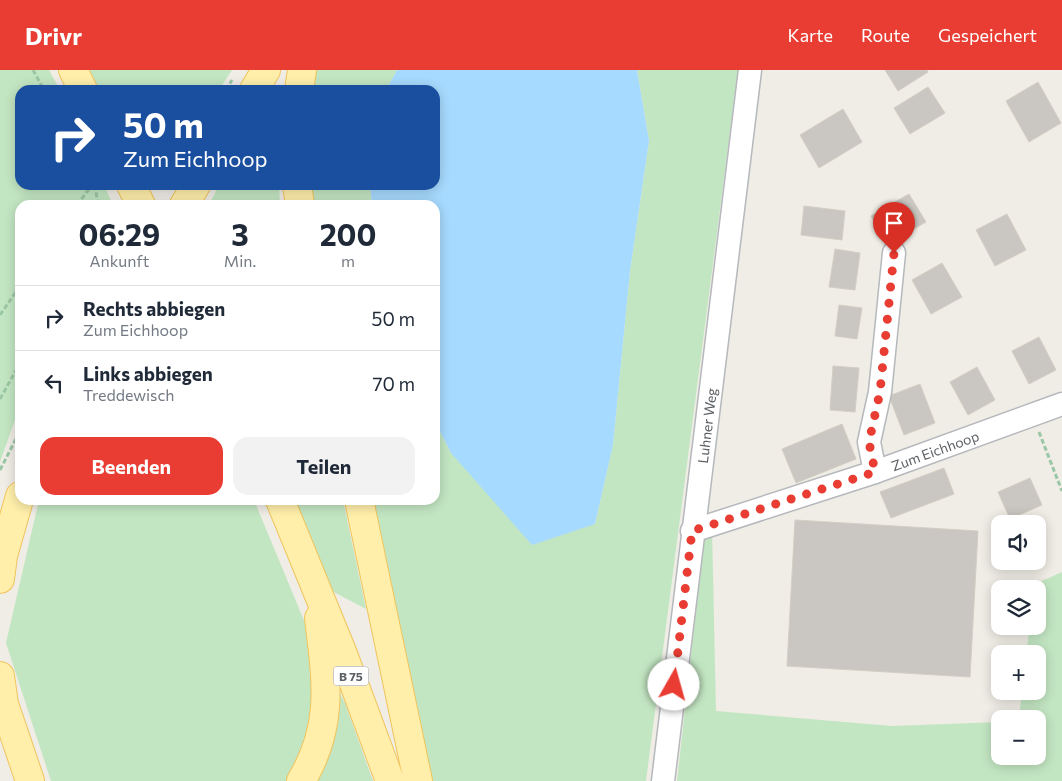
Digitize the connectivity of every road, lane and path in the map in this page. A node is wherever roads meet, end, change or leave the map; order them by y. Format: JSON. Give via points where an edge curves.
{"nodes":[{"id":1,"x":33,"y":70,"type":"edge"},
{"id":2,"x":73,"y":70,"type":"edge"},
{"id":3,"x":266,"y":70,"type":"edge"},
{"id":4,"x":302,"y":70,"type":"edge"},
{"id":5,"x":750,"y":70,"type":"edge"},
{"id":6,"x":41,"y":85,"type":"edge"},
{"id":7,"x":80,"y":85,"type":"edge"},
{"id":8,"x":257,"y":85,"type":"edge"},
{"id":9,"x":300,"y":85,"type":"edge"},
{"id":10,"x":894,"y":253,"type":"dead end"},
{"id":11,"x":15,"y":293,"type":"edge"},
{"id":12,"x":0,"y":315,"type":"edge"},
{"id":13,"x":15,"y":372,"type":"edge"},
{"id":14,"x":0,"y":399,"type":"edge"},
{"id":15,"x":1062,"y":404,"type":"edge"},
{"id":16,"x":1033,"y":415,"type":"junction"},
{"id":17,"x":15,"y":442,"type":"edge"},
{"id":18,"x":0,"y":470,"type":"edge"},
{"id":19,"x":875,"y":472,"type":"junction"},
{"id":20,"x":1062,"y":491,"type":"edge"},
{"id":21,"x":17,"y":505,"type":"edge"},
{"id":22,"x":282,"y":505,"type":"edge"},
{"id":23,"x":360,"y":505,"type":"edge"},
{"id":24,"x":692,"y":531,"type":"junction"},
{"id":25,"x":0,"y":579,"type":"edge"},
{"id":26,"x":314,"y":582,"type":"junction"},
{"id":27,"x":0,"y":676,"type":"edge"},
{"id":28,"x":15,"y":743,"type":"junction"},
{"id":29,"x":30,"y":781,"type":"edge"},
{"id":30,"x":40,"y":781,"type":"edge"},
{"id":31,"x":301,"y":781,"type":"edge"},
{"id":32,"x":390,"y":781,"type":"edge"},
{"id":33,"x":418,"y":781,"type":"edge"},
{"id":34,"x":663,"y":781,"type":"edge"}],
"edges":[{"from":1,"to":6,"type":"path"},
{"from":2,"to":7,"type":"main road"},
{"from":3,"to":8,"type":"main road"},
{"from":4,"to":9,"type":"main road"},
{"from":5,"to":24,"type":"street","name":"Luhner Weg"},
{"from":10,"to":19,"type":"street","via":[[880,392],[869,442]]},
{"from":11,"to":12,"type":"path"},
{"from":13,"to":14,"type":"path"},
{"from":15,"to":16,"type":"street","name":"Zum Eichhoop"},
{"from":16,"to":19,"type":"street","name":"Zum Eichhoop"},
{"from":16,"to":20,"type":"path"},
{"from":17,"to":18,"type":"path"},
{"from":19,"to":24,"type":"street","name":"Zum Eichhoop"},
{"from":21,"to":25,"type":"main road"},
{"from":22,"to":26,"type":"main road","number":"B 75"},
{"from":23,"to":33,"type":"main road"},
{"from":24,"to":34,"type":"street","name":"Luhner Weg"},
{"from":26,"to":31,"type":"main road","via":[[327,691],[323,728],[312,762]]},
{"from":26,"to":32,"type":"main road","number":"B 75"},
{"from":27,"to":28,"type":"main road"},
{"from":28,"to":29,"type":"main road"},
{"from":28,"to":30,"type":"main road"}]}
